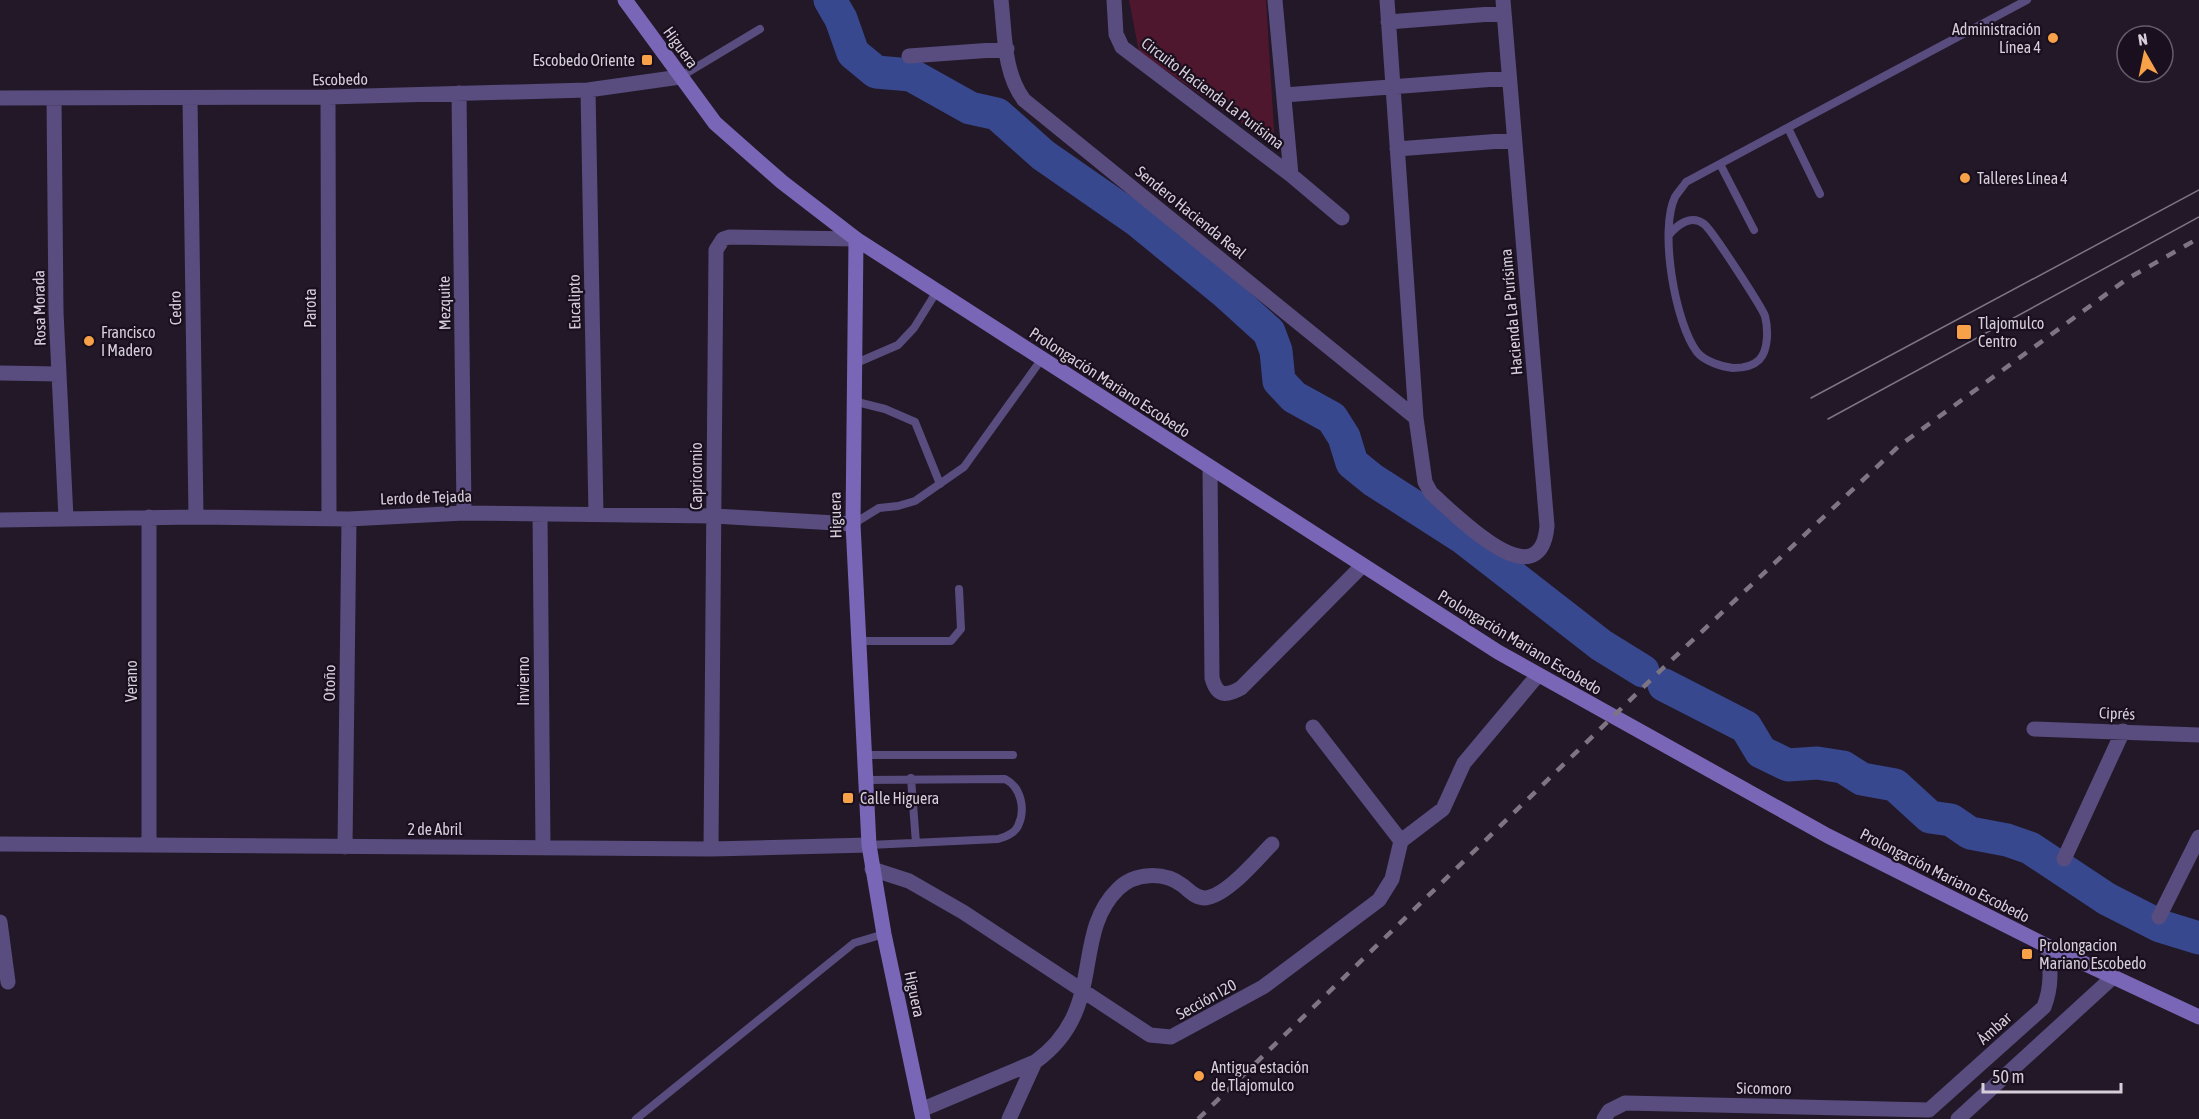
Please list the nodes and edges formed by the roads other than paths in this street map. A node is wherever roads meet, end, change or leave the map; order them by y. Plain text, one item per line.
1 (625, 0) edge
2 (1001, 0) edge
3 (1114, 0) edge
4 (1275, 0) edge
5 (1386, 0) edge
6 (2027, 0) edge
7 (1504, 7) edge
8 (1388, 22) junction
9 (760, 29) dead end
10 (1006, 50) junction
11 (909, 56) dead end
12 (680, 77) junction
13 (1509, 78) junction
14 (1392, 85) junction
15 (588, 90) junction
16 (459, 93) junction
17 (1284, 95) junction
18 (328, 97) junction
19 (0, 98) edge
20 (54, 98) junction
21 (190, 99) junction
22 (1788, 128) junction
23 (1514, 140) junction
24 (1397, 149) junction
25 (1720, 164) junction
26 (1291, 175) junction
27 (1820, 194) dead end
28 (1342, 218) dead end
29 (1754, 230) dead end
30 (1669, 235) junction
31 (856, 239) junction
32 (937, 291) junction
33 (1041, 360) junction
34 (852, 364) junction
35 (0, 373) edge
36 (59, 374) junction
37 (852, 401) junction
38 (1416, 418) junction
39 (1209, 468) junction
40 (940, 484) junction
41 (464, 513) junction
42 (540, 514) junction
43 (596, 514) junction
44 (714, 516) junction
45 (149, 517) junction
46 (196, 517) junction
47 (66, 518) junction
48 (329, 519) junction
49 (349, 519) junction
50 (0, 520) edge
51 (853, 524) junction
52 (1362, 566) junction
53 (959, 589) dead end
54 (859, 641) junction
55 (1538, 675) junction
56 (1313, 727) dead end
57 (2034, 729) dead end
58 (2123, 731) junction
59 (2199, 735) edge
60 (864, 755) junction
61 (1014, 755) dead end
62 (911, 778) junction
63 (865, 780) junction
64 (2199, 837) edge
65 (1401, 841) junction
66 (916, 843) junction
67 (0, 844) edge
68 (1272, 844) dead end
69 (149, 845) junction
70 (869, 845) junction
71 (345, 847) junction
72 (543, 848) junction
73 (711, 849) junction
74 (2064, 859) dead end
75 (872, 869) junction
76 (2159, 916) dead end
77 (0, 922) edge
78 (884, 934) junction
79 (2047, 946) junction
80 (2112, 978) junction
81 (8, 982) dead end
82 (1084, 991) junction
83 (2199, 1017) edge
84 (1035, 1062) junction
85 (922, 1114) edge
86 (1931, 1115) edge
87 (636, 1119) edge
88 (1009, 1119) edge
89 (1604, 1119) edge
90 (1958, 1119) edge

1 - 12 street, Higuera
2 - 10 street, Sendero Hacienda Real
3 - 26 street, Circuito Hacienda La Purísima
4 - 17 street, Circuito Hacienda La Purísima
5 - 8 street
6 - 22 lane
7 - 8 street
7 - 13 street, Hacienda La Purísima
8 - 14 street
9 - 12 lane
10 - 11 street
10 - 38 street, Sendero Hacienda Real
12 - 15 street, Escobedo
12 - 31 street, Higuera
13 - 14 street
13 - 23 street, Hacienda La Purísima
14 - 17 street
14 - 24 street
15 - 16 street, Escobedo
15 - 43 street, Eucalipto
16 - 18 street, Escobedo
16 - 41 street, Mezquite
17 - 26 street, Circuito Hacienda La Purísima
18 - 21 street, Escobedo
18 - 48 street, Parota
19 - 20 street, Escobedo
20 - 21 street, Escobedo
20 - 36 street, Rosa Morada
21 - 46 street, Cedro
22 - 25 lane
22 - 27 lane
23 - 24 street
23 - 38 street, Hacienda La Purísima
24 - 38 street
25 - 29 lane
25 - 30 lane
26 - 28 street, Circuito Hacienda La Purísima
30 - 30 lane
31 - 32 street, Prolongación Mariano Escobedo
31 - 34 street, Higuera
31 - 44 street, Capricornio
32 - 33 street, Prolongación Mariano Escobedo
32 - 34 lane
33 - 39 street, Prolongación Mariano Escobedo
33 - 40 lane
34 - 37 street, Higuera
35 - 36 street
36 - 47 street, Rosa Morada
37 - 40 lane
37 - 51 street, Higuera
39 - 52 street, Prolongación Mariano Escobedo
39 - 52 street
40 - 51 lane
41 - 42 street, Lerdo de Tejada
41 - 49 street, Lerdo de Tejada
42 - 43 street, Lerdo de Tejada
42 - 72 street, Invierno
43 - 44 street, Lerdo de Tejada
44 - 51 street, Lerdo de Tejada
44 - 73 street, Capricornio
45 - 46 street, Lerdo de Tejada
45 - 47 street, Lerdo de Tejada
45 - 69 street, Verano
46 - 48 street, Lerdo de Tejada
47 - 50 street, Lerdo de Tejada
48 - 49 street, Lerdo de Tejada
49 - 71 street, Otoño
51 - 54 street, Higuera
52 - 55 street, Prolongación Mariano Escobedo
53 - 54 lane
54 - 60 street, Higuera
55 - 65 street
55 - 79 street, Prolongación Mariano Escobedo
56 - 65 street
57 - 58 street, Ciprés
58 - 59 street, Ciprés
58 - 74 street
60 - 61 lane
60 - 63 street, Higuera
62 - 63 lane
62 - 66 lane
62 - 66 lane
63 - 70 street, Higuera
64 - 76 street
65 - 82 street, Sección I20
66 - 70 lane
67 - 69 street, 2 de Abril
68 - 82 street
69 - 71 street, 2 de Abril
70 - 73 street, 2 de Abril
70 - 75 street, Higuera
71 - 72 street, 2 de Abril
72 - 73 street, 2 de Abril
75 - 78 street, Higuera
75 - 82 street, Sección I20
77 - 81 street
78 - 85 street, Higuera
78 - 87 lane
79 - 80 street, Prolongación Mariano Escobedo
79 - 86 street, Ámbar
80 - 83 street, Prolongación Mariano Escobedo
80 - 90 street
82 - 84 street
84 - 85 street
84 - 88 street
86 - 89 street, Sicomoro

